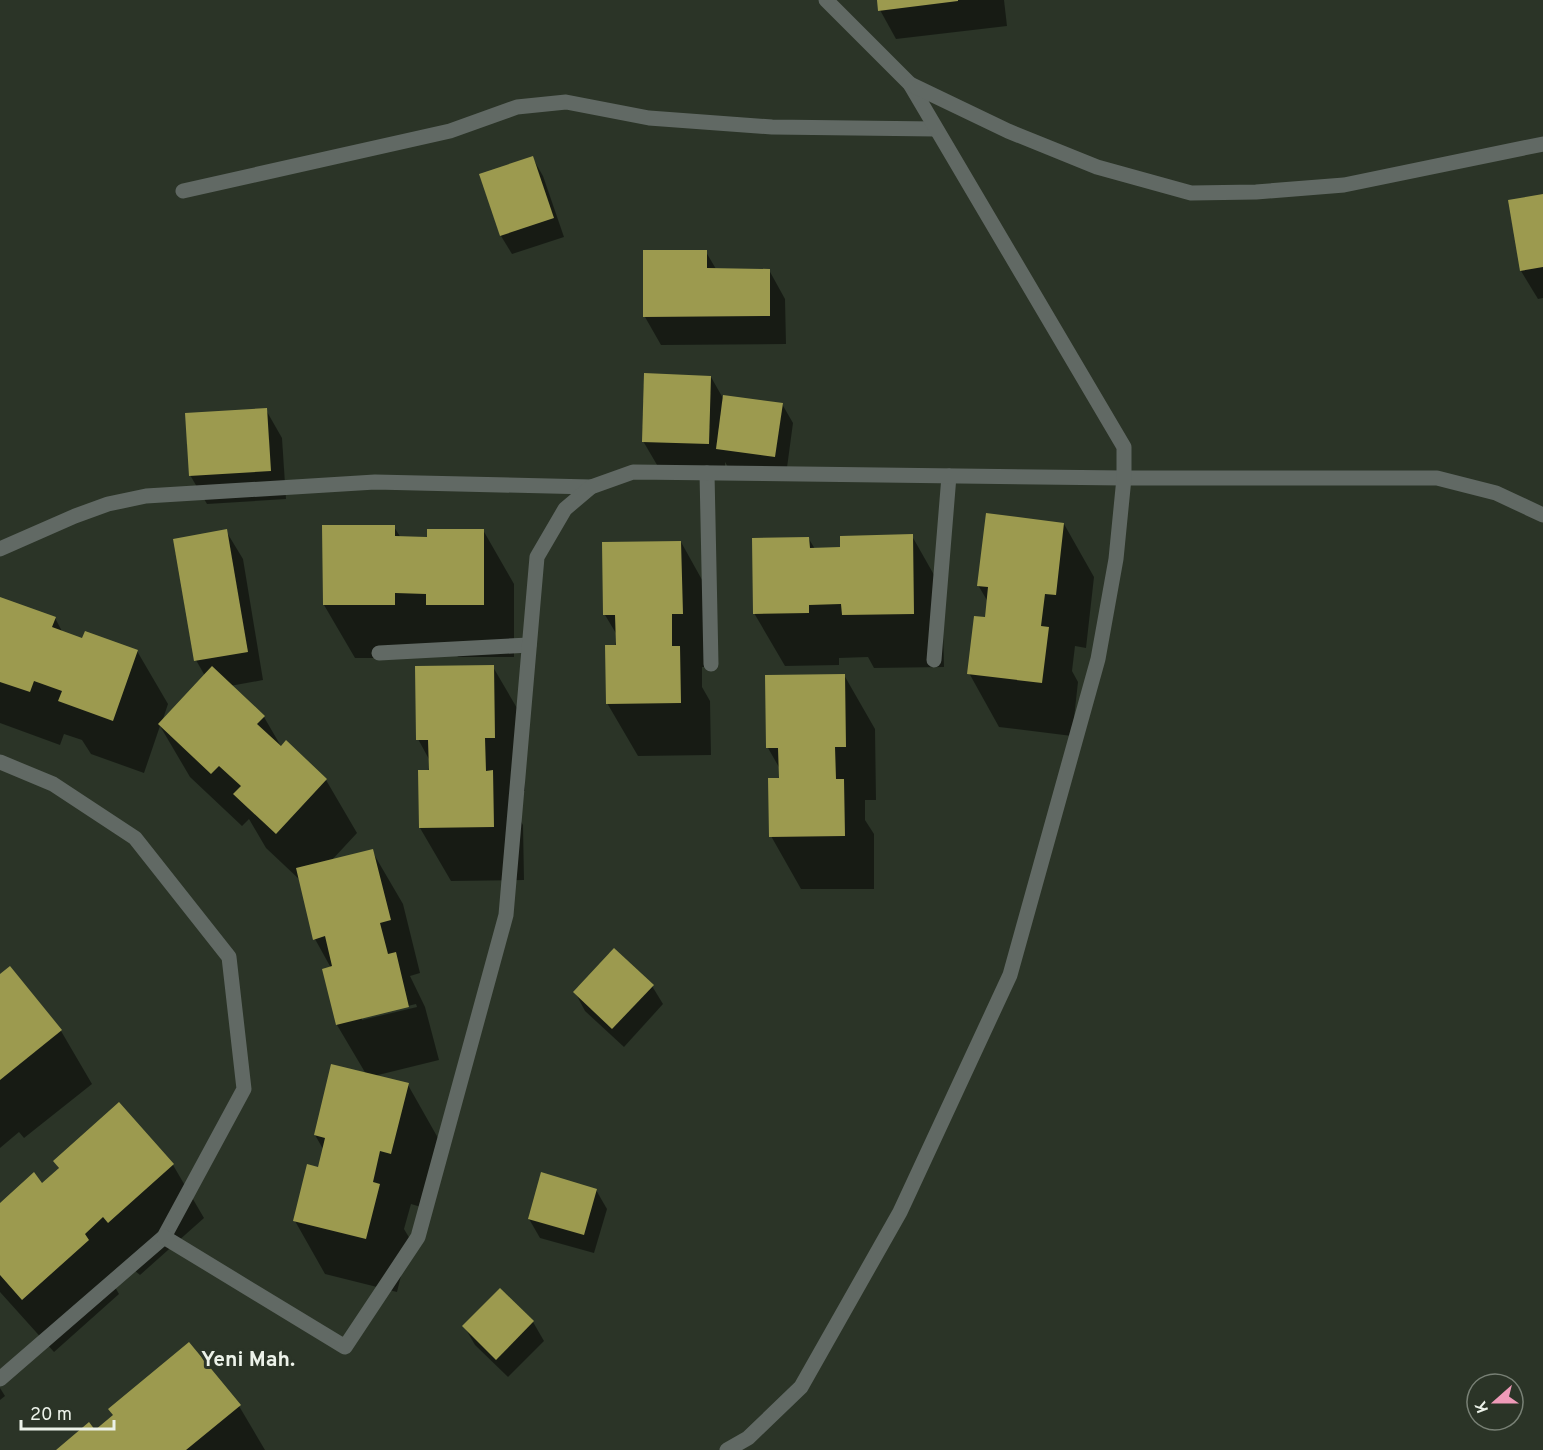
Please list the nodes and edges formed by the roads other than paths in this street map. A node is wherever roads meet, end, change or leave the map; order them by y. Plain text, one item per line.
1 (826, 0) edge
2 (910, 84) junction
3 (936, 129) junction
4 (1543, 144) edge
5 (183, 191) dead end
6 (707, 473) junction
7 (949, 476) junction
8 (1124, 478) junction
9 (591, 487) junction
10 (1543, 515) edge
11 (0, 549) edge
12 (529, 645) junction
13 (379, 653) dead end
14 (934, 660) dead end
15 (711, 664) dead end
16 (0, 762) edge
17 (164, 1237) junction
18 (0, 1379) edge
19 (727, 1450) edge

1 - 2 street
2 - 3 street
2 - 4 street
3 - 5 street
3 - 8 street
6 - 7 street
6 - 9 street
6 - 15 street
7 - 8 street
7 - 14 street
8 - 10 street
8 - 19 street
9 - 11 street
9 - 12 street
12 - 13 street
12 - 17 street
16 - 17 street
17 - 18 street

